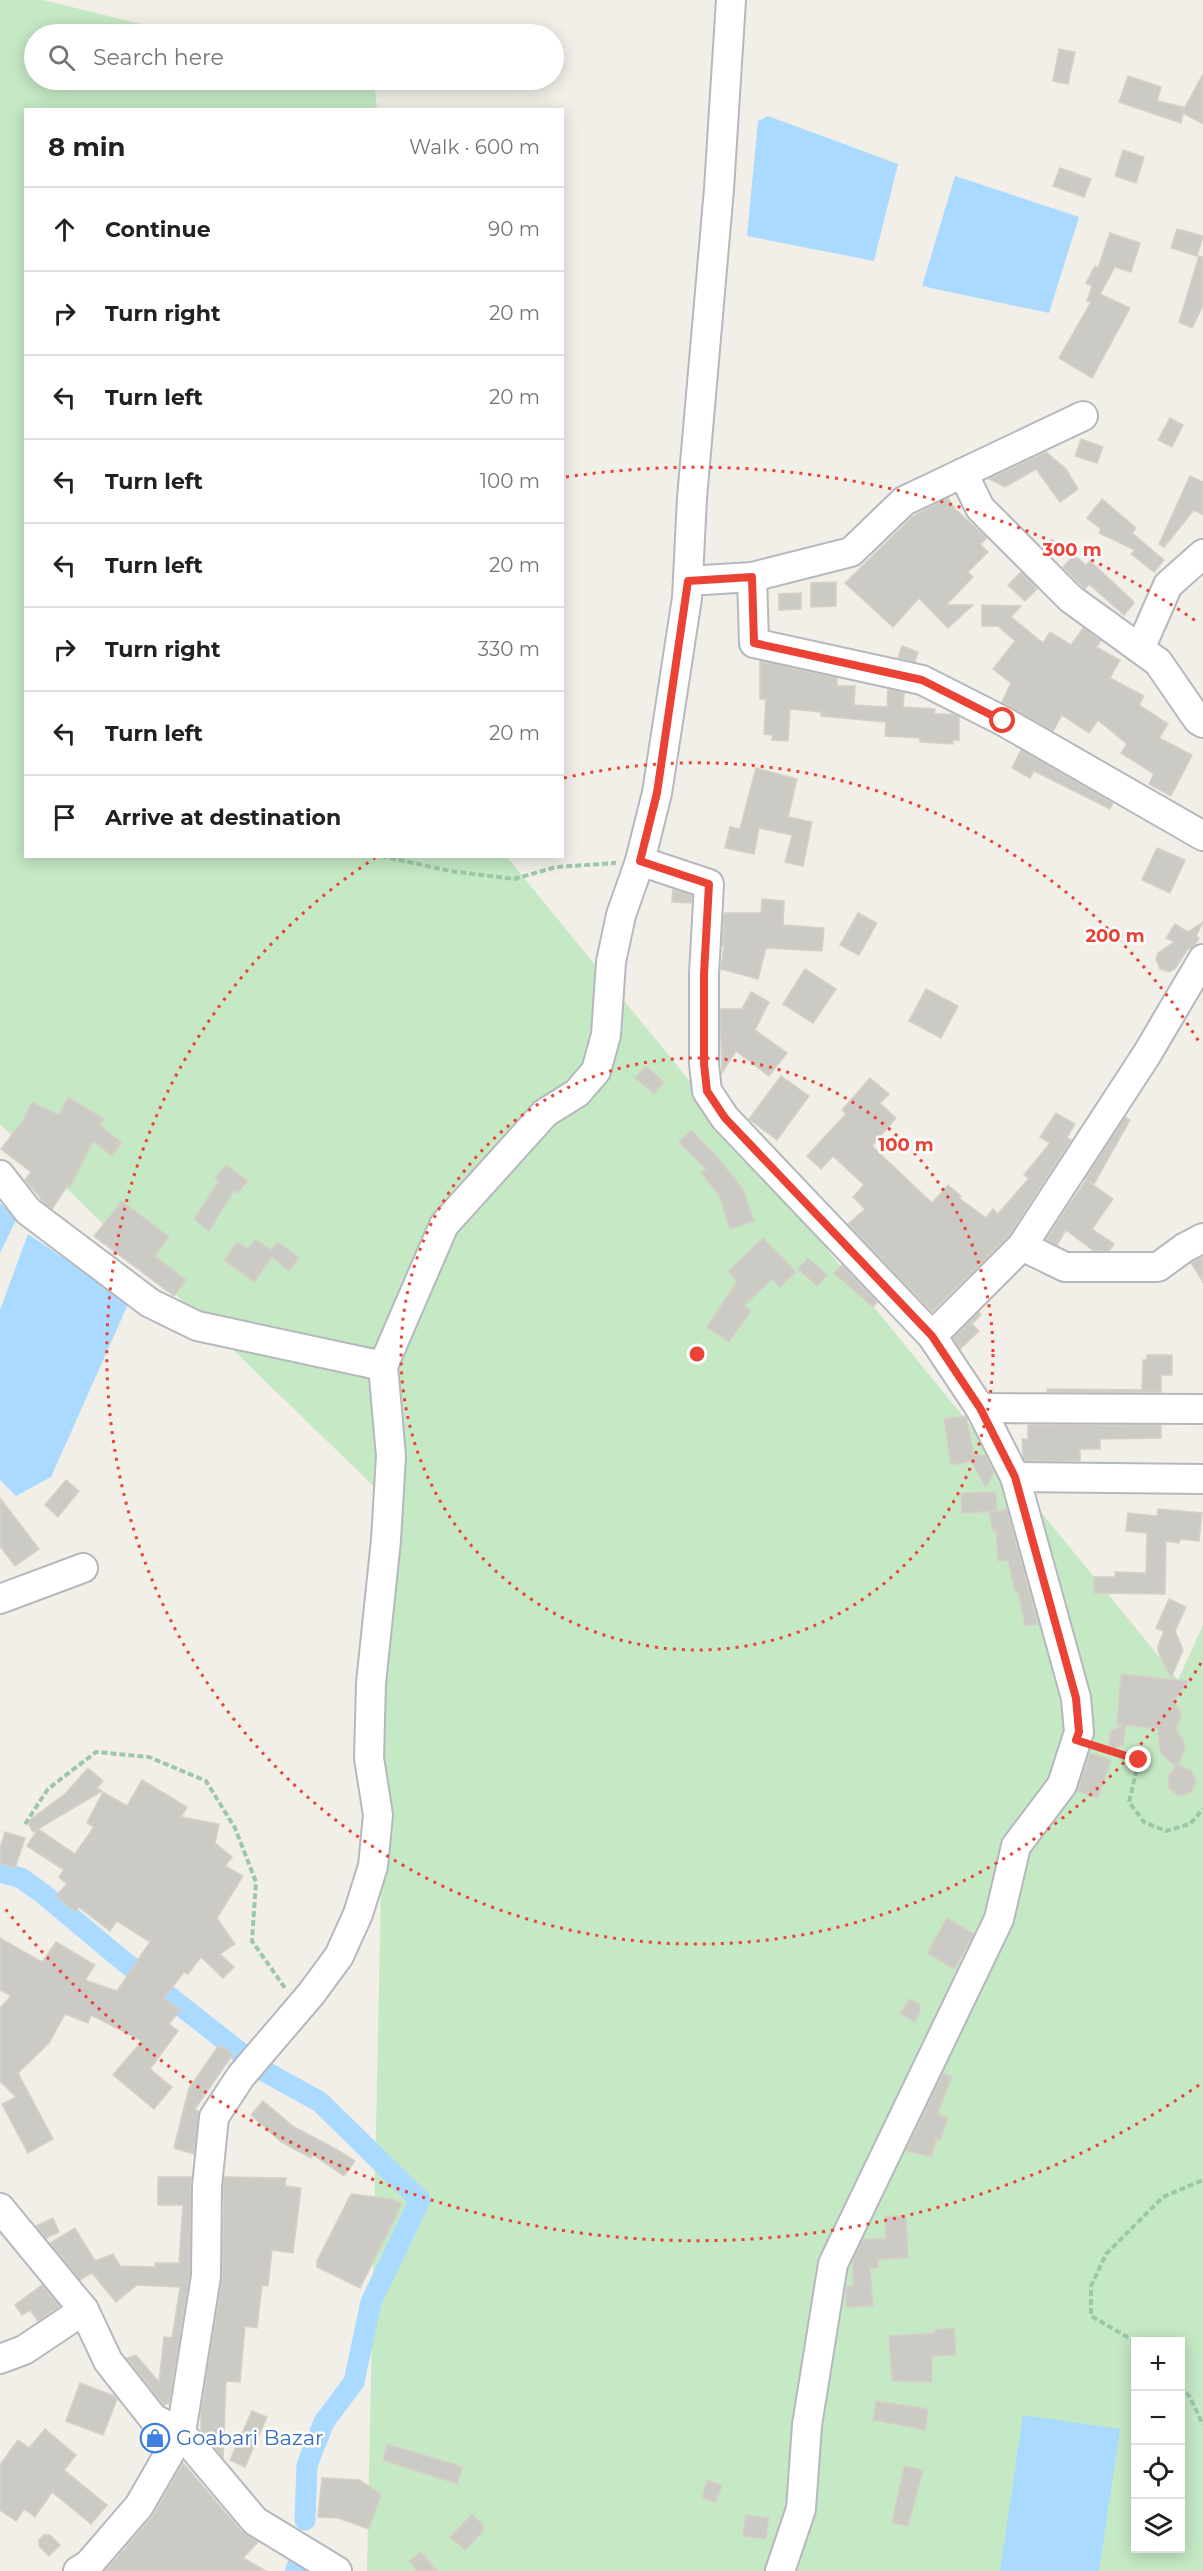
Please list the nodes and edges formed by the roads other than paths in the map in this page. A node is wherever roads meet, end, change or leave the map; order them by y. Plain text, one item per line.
1 (731, 0) edge
2 (1083, 416) dead end
3 (963, 472) junction
4 (1203, 554) edge
5 (752, 577) junction
6 (688, 581) junction
7 (1140, 649) junction
8 (1203, 723) edge
9 (1203, 836) edge
10 (640, 861) junction
11 (1203, 959) edge
12 (0, 1175) edge
13 (1203, 1238) edge
14 (1022, 1246) junction
15 (932, 1336) junction
16 (383, 1366) junction
17 (980, 1408) junction
18 (1203, 1409) edge
19 (1015, 1477) junction
20 (1203, 1479) edge
21 (83, 1568) dead end
22 (0, 1599) edge
23 (0, 2208) edge
24 (84, 2310) junction
25 (0, 2359) edge
26 (181, 2433) junction
27 (78, 2571) edge
28 (337, 2571) edge
29 (780, 2571) edge

1 - 6 street
2 - 3 street
3 - 5 street
3 - 7 street
4 - 7 street
5 - 6 street
5 - 9 street
6 - 10 street
7 - 8 street
10 - 15 street
10 - 16 street
11 - 14 street
12 - 16 street
13 - 14 street
14 - 15 street
15 - 17 street
16 - 26 street
17 - 18 street
17 - 19 street
19 - 20 street
19 - 29 street
21 - 22 street
23 - 24 street
24 - 25 street
24 - 26 street
26 - 27 street
26 - 28 street

